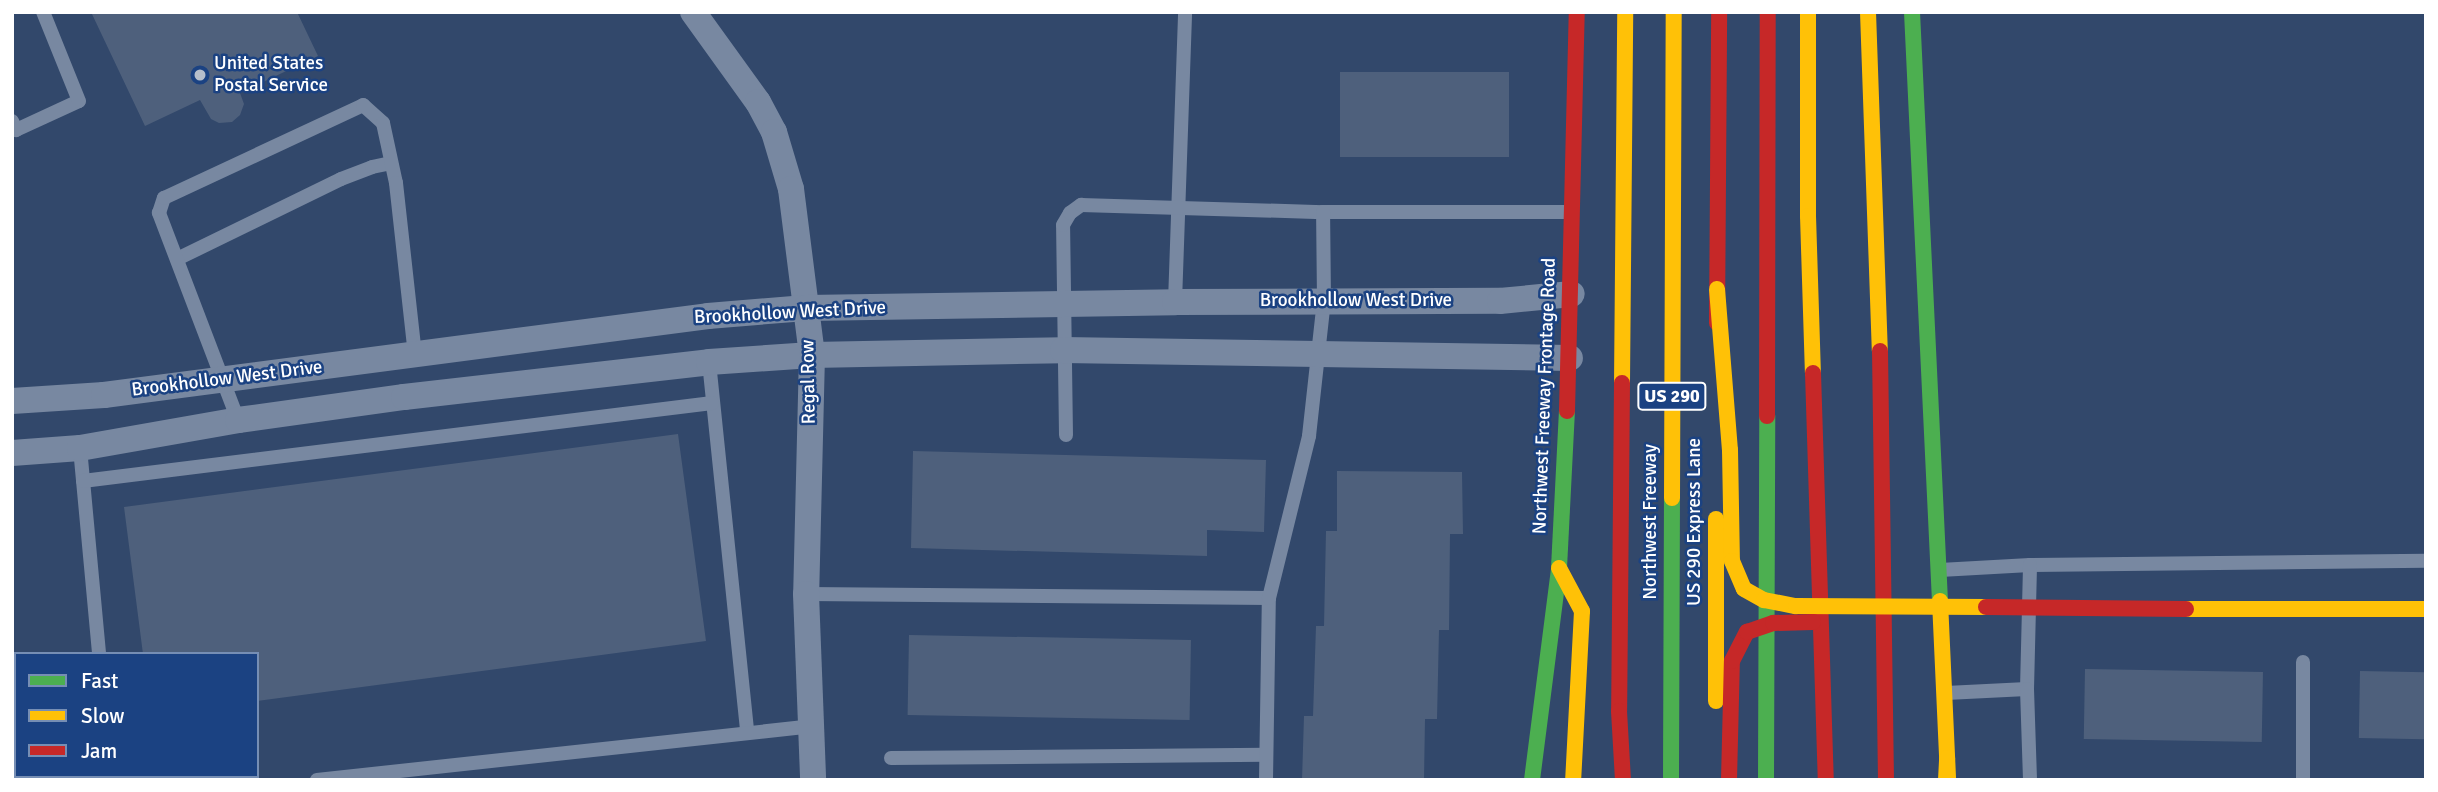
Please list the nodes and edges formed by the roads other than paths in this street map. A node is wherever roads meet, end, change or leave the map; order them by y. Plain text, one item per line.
1 (43, 12) edge
2 (693, 12) edge
3 (1185, 12) edge
4 (1577, 12) edge
5 (1625, 12) edge
6 (1674, 12) edge
7 (1719, 12) edge
8 (1768, 12) edge
9 (1808, 12) edge
10 (1868, 12) edge
11 (1912, 12) edge
12 (1931, 12) edge
13 (1914, 43) junction
14 (12, 121) edge
15 (391, 163) junction
16 (1178, 209) junction
17 (1323, 212) junction
18 (1572, 212) junction
19 (177, 259) junction
20 (1717, 289) junction
21 (1572, 294) junction
22 (1324, 301) junction
23 (1175, 302) junction
24 (1063, 303) junction
25 (806, 309) junction
26 (549, 337) junction
27 (1063, 350) junction
28 (1317, 352) junction
29 (415, 355) junction
30 (812, 355) junction
31 (1570, 358) junction
32 (709, 362) junction
33 (223, 379) junction
34 (554, 380) junction
35 (12, 401) edge
36 (712, 402) junction
37 (239, 420) junction
38 (1066, 435) dead end
39 (80, 448) junction
40 (12, 453) edge
41 (83, 481) junction
42 (2426, 561) edge
43 (2030, 565) junction
44 (1559, 568) junction
45 (1938, 570) junction
46 (806, 594) junction
47 (1269, 598) junction
48 (2426, 609) edge
49 (2186, 617) junction
50 (2426, 625) edge
51 (99, 652) edge
52 (2303, 662) dead end
53 (2027, 690) junction
54 (1944, 693) junction
55 (1619, 711) junction
56 (811, 726) junction
57 (747, 732) junction
58 (1266, 755) junction
59 (891, 758) dead end
60 (317, 780) edge
61 (813, 780) edge
62 (1266, 780) edge
63 (1532, 780) edge
64 (1573, 780) edge
65 (1614, 780) edge
66 (1623, 780) edge
67 (1671, 780) edge
68 (1716, 780) edge
69 (1729, 780) edge
70 (1766, 780) edge
71 (1826, 780) edge
72 (1886, 780) edge
73 (1947, 780) edge
74 (2030, 780) edge
75 (2303, 780) edge

1 - 14 lane
2 - 25 street, Regal Row
3 - 16 lane
4 - 18 main road, Northwest Freeway Frontage Road
5 - 55 main road
6 - 67 main road, Northwest Freeway / US 290
7 - 20 main road, US 290 Express Lane
8 - 70 main road
9 - 71 main road
10 - 72 main road
11 - 13 main road
12 - 13 main road
13 - 45 main road
15 - 19 lane
15 - 19 lane
15 - 29 lane
16 - 17 lane
16 - 23 lane
16 - 24 lane
17 - 18 lane
17 - 22 lane
18 - 21 main road, Northwest Freeway Frontage Road
19 - 33 lane
20 - 49 main road, bridge
20 - 68 main road, US 290 Express Lane, bridge
21 - 22 street, Brookhollow West Drive
21 - 31 main road, Northwest Freeway Frontage Road
22 - 23 street, Brookhollow West Drive
22 - 28 lane
23 - 24 street, Brookhollow West Drive
24 - 25 street, Brookhollow West Drive
24 - 27 lane
25 - 26 street, Brookhollow West Drive
25 - 30 street, Regal Row
26 - 29 street, Brookhollow West Drive
26 - 34 street
27 - 28 street
27 - 30 street
27 - 38 lane
28 - 31 street
28 - 47 lane
29 - 33 street, Brookhollow West Drive
30 - 32 street
30 - 46 street, Regal Row
31 - 44 main road, Northwest Freeway Frontage Road
32 - 34 street
32 - 36 lane
33 - 35 street, Brookhollow West Drive
33 - 37 lane
34 - 37 street
36 - 41 lane
36 - 57 lane
37 - 39 street
39 - 40 street
39 - 41 lane
41 - 51 lane
42 - 43 lane
43 - 45 lane
43 - 53 lane
44 - 63 main road, Northwest Freeway Frontage Road
44 - 64 main road
45 - 54 main road
46 - 47 lane
46 - 56 street, Regal Row
47 - 58 lane
48 - 49 main road
49 - 50 main road
49 - 69 main road, bridge
52 - 75 lane
53 - 54 lane
53 - 74 lane
54 - 73 main road
55 - 65 main road
55 - 66 main road
56 - 57 lane
56 - 61 street, Regal Row
57 - 60 lane
58 - 59 lane
58 - 62 lane

